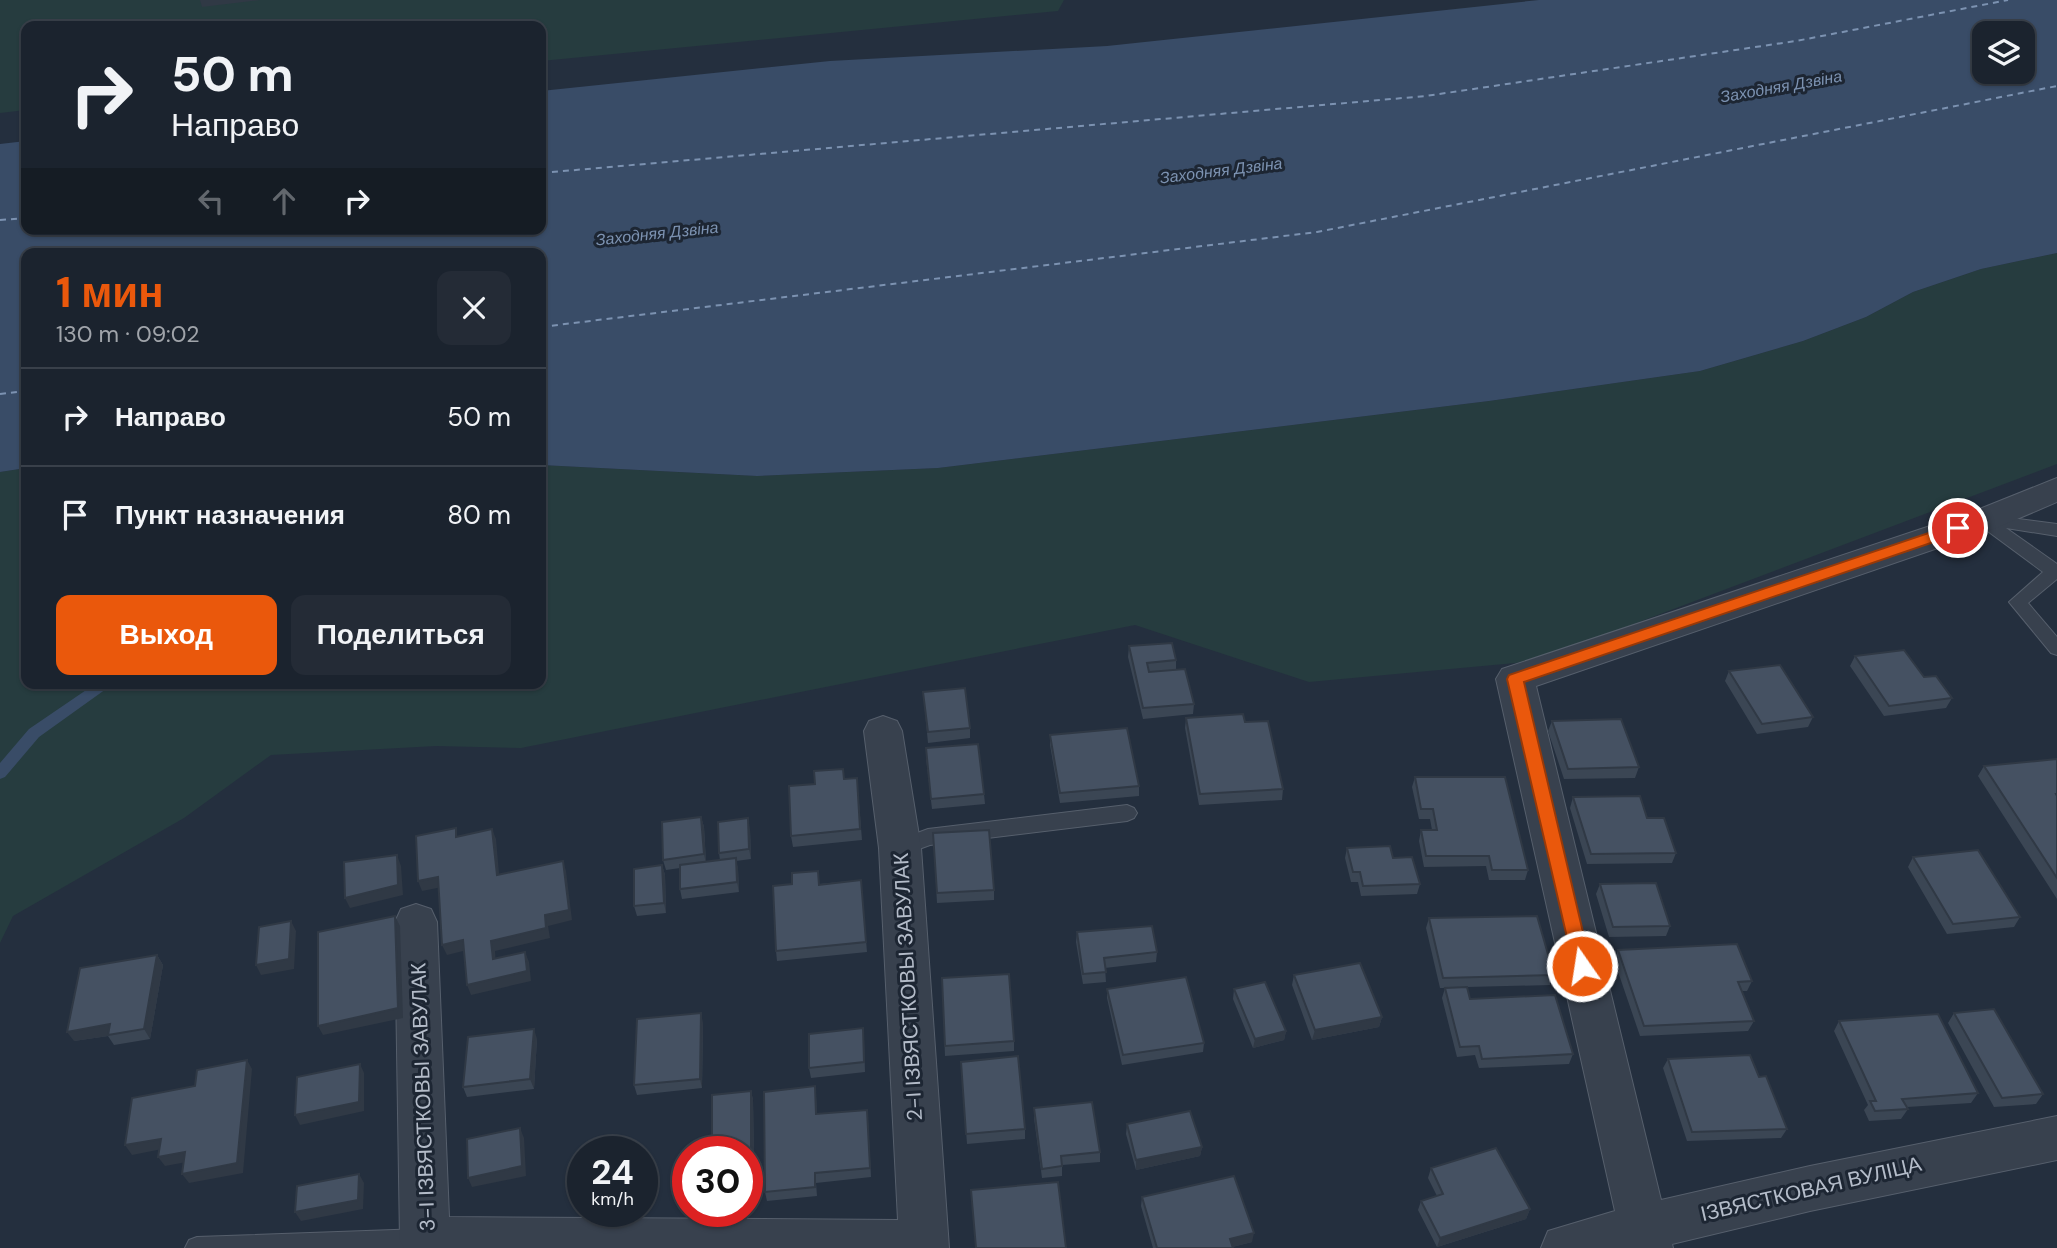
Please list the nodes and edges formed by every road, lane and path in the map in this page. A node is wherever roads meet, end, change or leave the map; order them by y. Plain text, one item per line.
1 (2057, 489) edge
2 (1984, 520) junction
3 (2057, 530) edge
4 (2055, 571) edge
5 (2057, 649) edge
6 (883, 731) dead end
7 (1127, 813) dead end
8 (900, 848) junction
9 (416, 922) dead end
10 (2057, 1138) edge
11 (1645, 1237) edge
12 (423, 1244) edge
13 (924, 1246) edge
14 (197, 1248) edge
15 (1566, 1248) edge

1 - 2 street
2 - 3 lane
2 - 4 lane
2 - 11 street
4 - 5 lane
6 - 8 street, 2-І ІЗВЯСТКОВЫ ЗАВУЛАК
7 - 8 lane
8 - 13 street, 2-І ІЗВЯСТКОВЫ ЗАВУЛАК
9 - 12 street, 3-І ІЗВЯСТКОВЫ ЗАВУЛАК
10 - 11 street, ІЗВЯСТКОВАЯ ВУЛІЦА
11 - 15 street, ІЗВЯСТКОВАЯ ВУЛІЦА
12 - 13 street, 3-І ІЗВЯСТКОВЫ ЗАВУЛАК
12 - 14 lane

